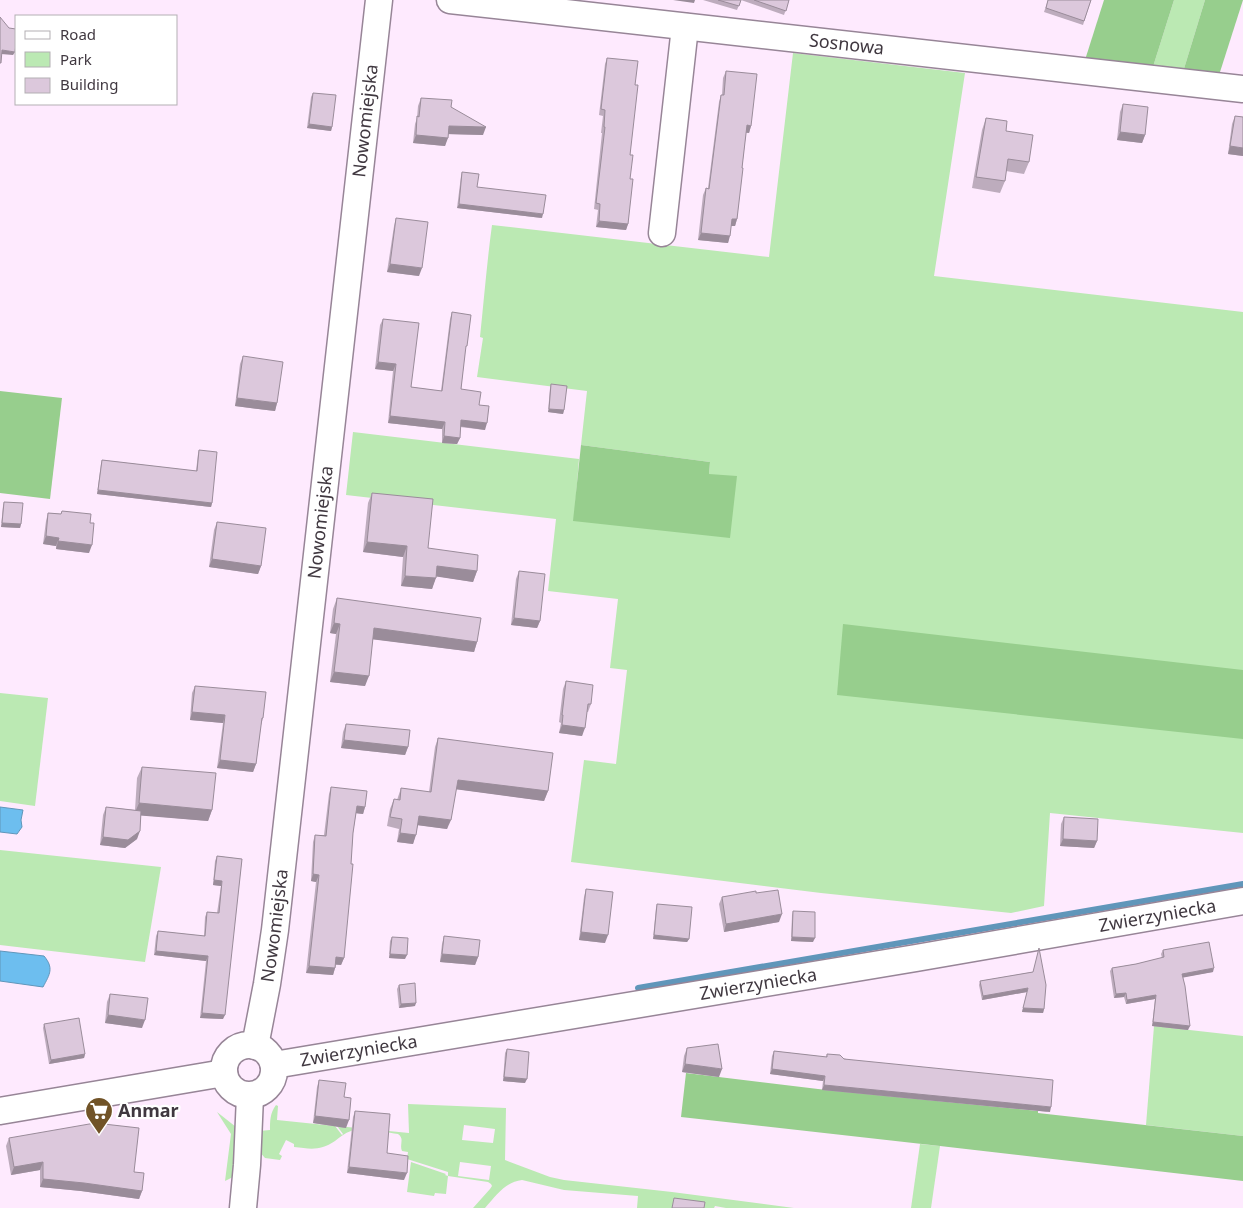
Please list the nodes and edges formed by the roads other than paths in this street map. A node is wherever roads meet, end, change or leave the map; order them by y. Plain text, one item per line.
1 (379, 0) edge
2 (464, 1) edge
3 (685, 27) junction
4 (1243, 89) edge
5 (662, 233) dead end
6 (1243, 902) edge
7 (255, 1046) junction
8 (274, 1065) junction
9 (224, 1073) junction
10 (250, 1096) junction
11 (0, 1112) edge
12 (243, 1208) edge

1 - 7 street, Nowomiejska
2 - 3 street, Sosnowa
3 - 4 street, Sosnowa
3 - 5 street
6 - 8 street, Zwierzyniecka
7 - 8 street
7 - 9 street
8 - 10 street
9 - 10 street
9 - 11 street
10 - 12 street

